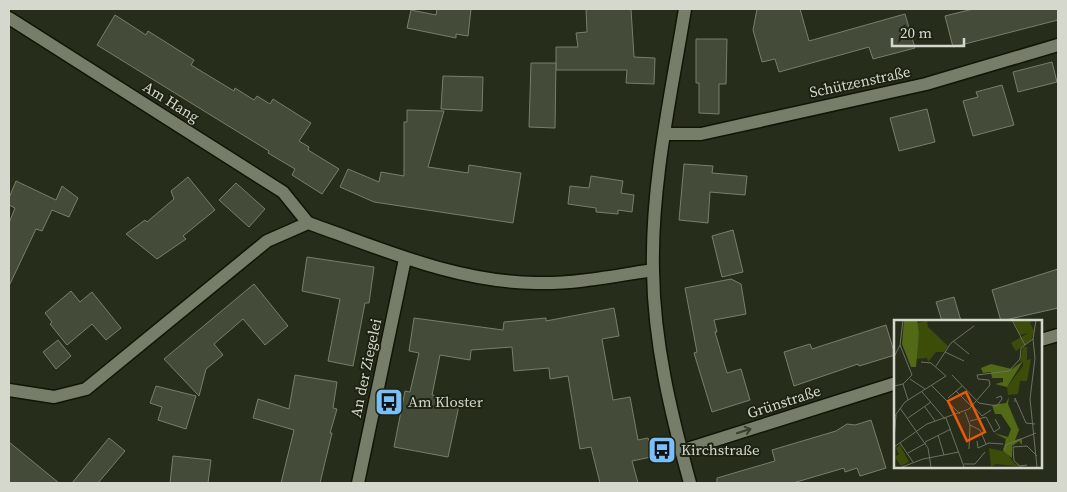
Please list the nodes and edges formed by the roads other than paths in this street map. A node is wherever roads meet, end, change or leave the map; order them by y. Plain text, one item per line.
1 (684, 9) edge
2 (9, 18) edge
3 (1058, 45) edge
4 (665, 134) junction
5 (308, 223) junction
6 (405, 259) junction
7 (653, 270) junction
8 (1058, 335) edge
9 (1042, 340) edge
10 (894, 384) edge
11 (9, 390) edge
12 (681, 451) junction
13 (358, 483) edge
14 (690, 483) edge

1 - 4 street
2 - 5 street, Am Hang
3 - 4 street, Schützenstraße
4 - 7 street
5 - 6 street
5 - 11 street
6 - 7 street
6 - 13 street, An der Ziegelei
7 - 12 street
8 - 9 street
12 -> 10 street, Grünstraße
12 - 14 street

